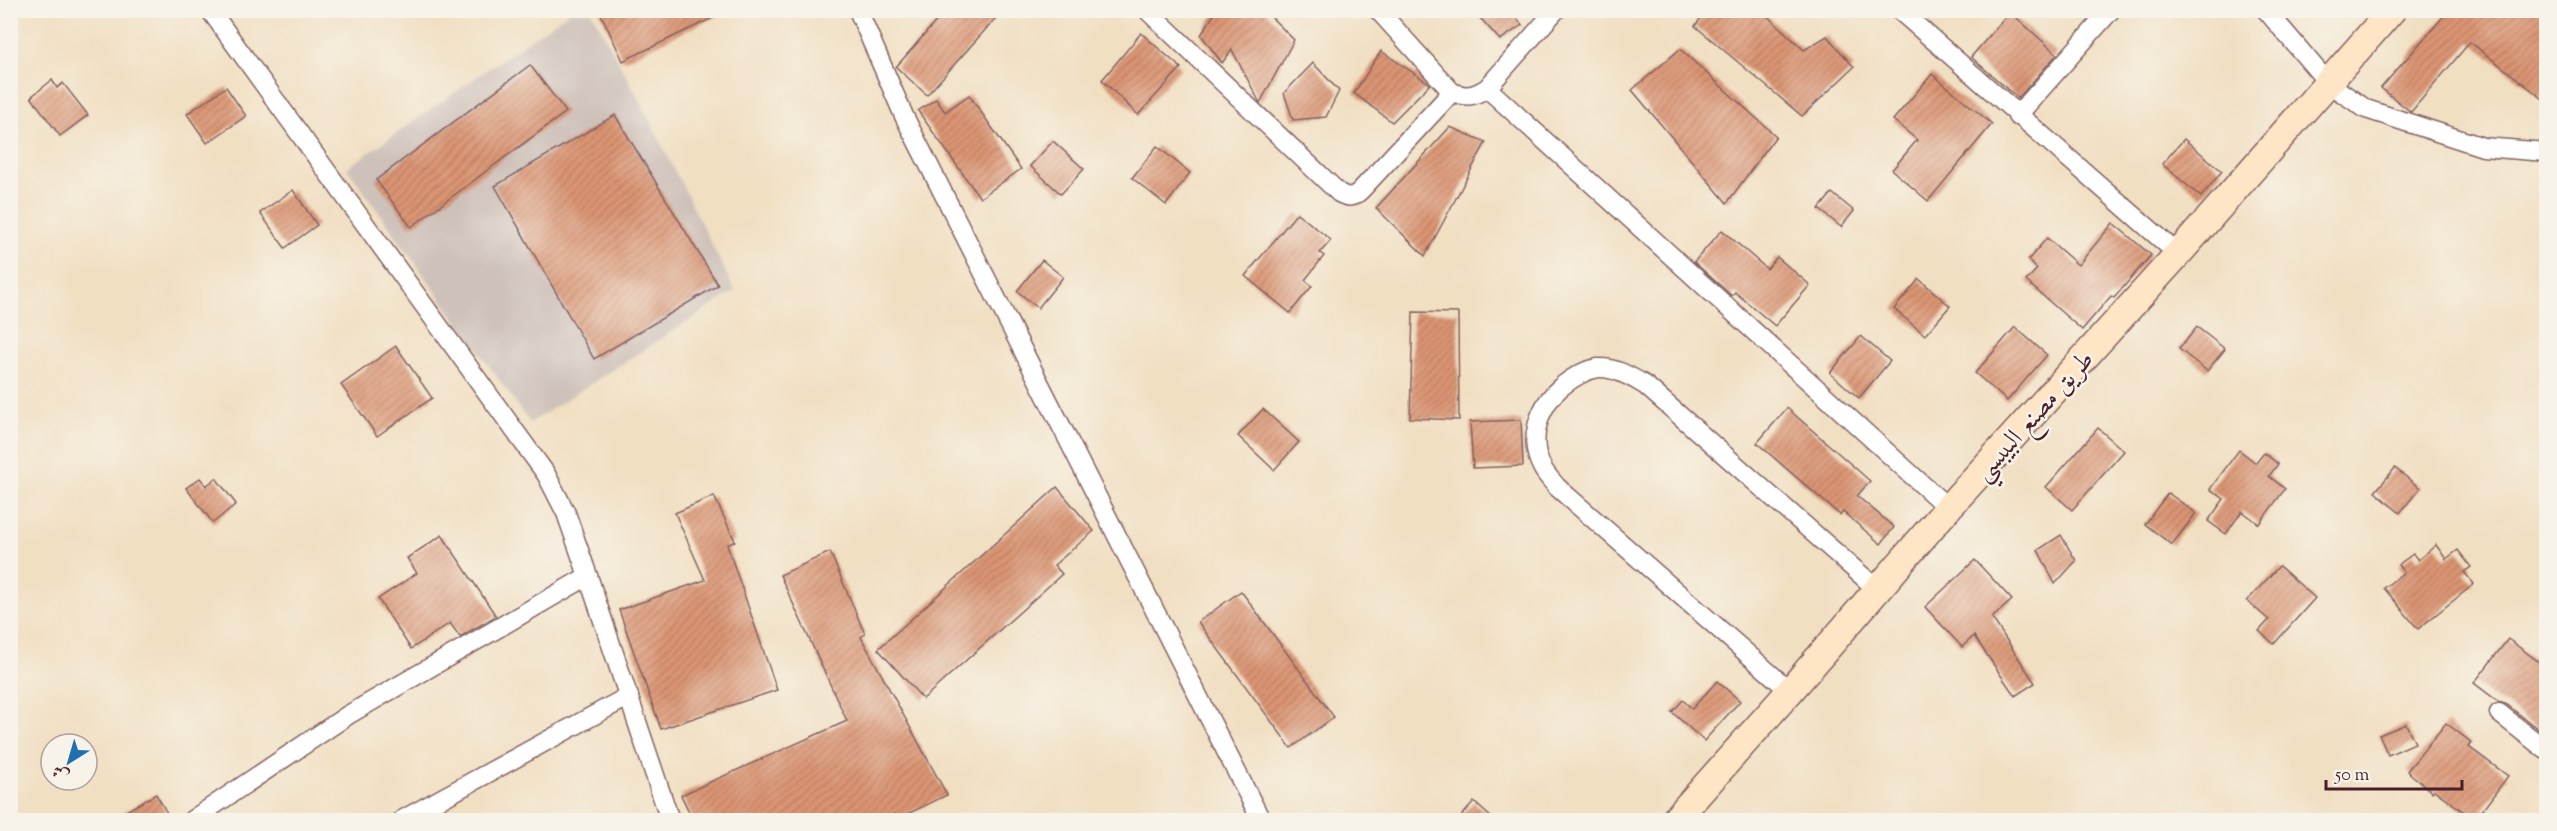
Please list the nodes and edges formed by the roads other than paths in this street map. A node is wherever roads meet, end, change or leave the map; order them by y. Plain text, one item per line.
1 (210, 10) edge
2 (858, 10) edge
3 (1147, 10) edge
4 (1378, 10) edge
5 (1556, 10) edge
6 (1899, 10) edge
7 (2111, 10) edge
8 (2266, 10) edge
9 (2392, 10) edge
10 (2329, 84) junction
11 (1488, 88) junction
12 (1452, 92) junction
13 (2018, 116) junction
14 (2547, 152) edge
15 (2178, 254) junction
16 (1948, 508) junction
17 (588, 576) junction
18 (1877, 589) junction
19 (1790, 691) junction
20 (629, 696) junction
21 (2499, 713) dead end
22 (2547, 750) edge
23 (666, 819) edge
24 (192, 820) edge
25 (402, 820) edge
26 (1261, 820) edge
27 (1675, 820) edge

1 - 17 street
2 - 26 street
3 - 12 street
4 - 12 street
5 - 11 street
6 - 13 street
7 - 13 street
8 - 10 street
9 - 10 main road, طريق مصنع البيبسي
10 - 14 street
10 - 15 main road, طريق مصنع البيبسي
11 - 12 street
11 - 16 street
13 - 15 street
15 - 16 main road, طريق مصنع البيبسي
16 - 18 main road, طريق مصنع البيبسي
17 - 20 street
17 - 24 street
18 - 19 main road, طريق مصنع البيبسي
18 - 19 street
19 - 27 main road, طريق مصنع البيبسي
20 - 23 street
20 - 25 street
21 - 22 street

